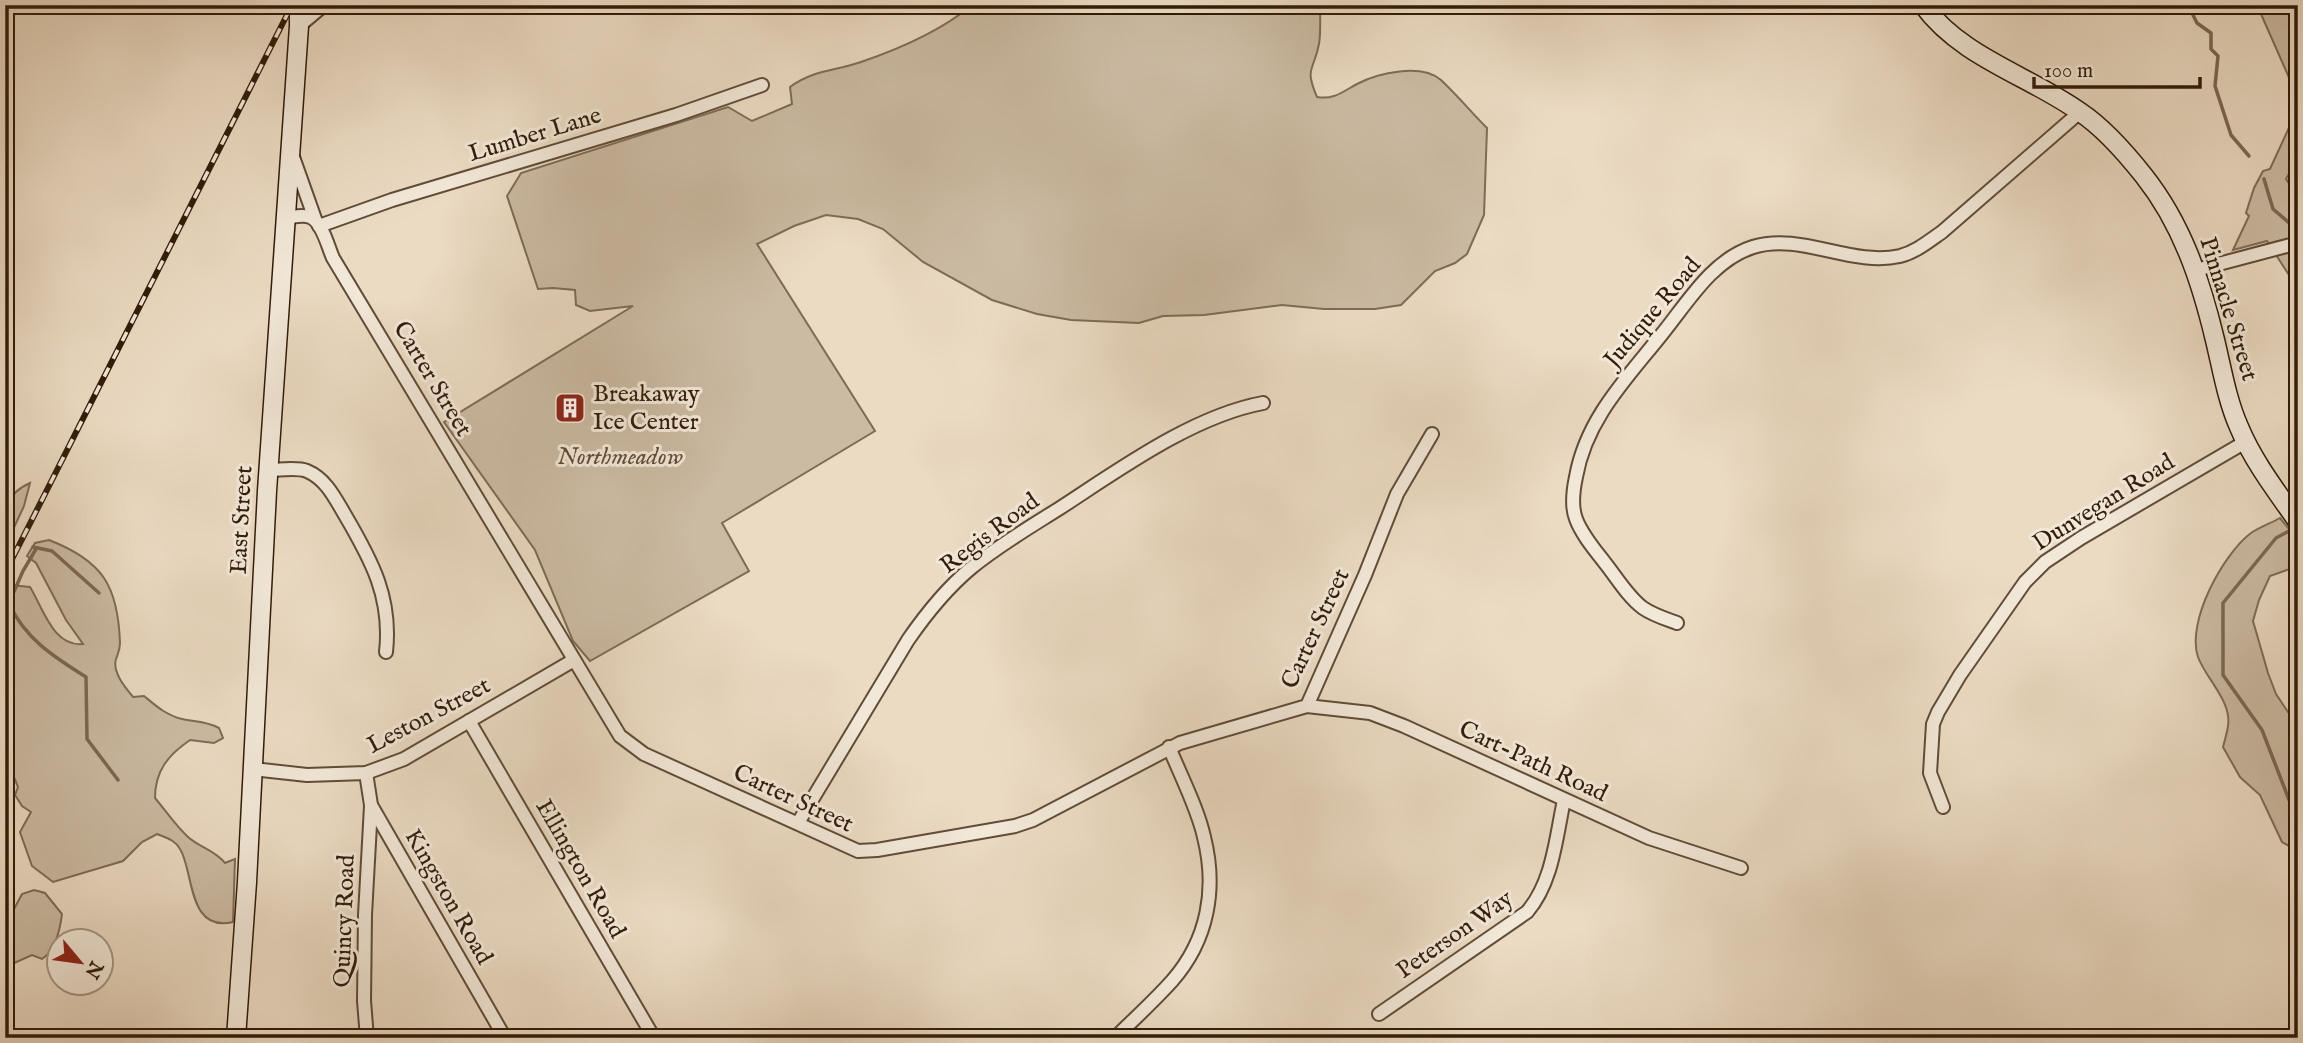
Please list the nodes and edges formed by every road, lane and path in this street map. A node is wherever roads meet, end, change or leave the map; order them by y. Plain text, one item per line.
1 (299, 5) edge
2 (324, 5) edge
3 (1923, 5) edge
4 (299, 26) junction
5 (762, 85) dead end
6 (2080, 112) junction
7 (291, 151) junction
8 (286, 218) junction
9 (317, 222) junction
10 (2298, 243) edge
11 (2196, 270) junction
12 (1264, 403) dead end
13 (1432, 434) dead end
14 (2247, 441) junction
15 (269, 470) junction
16 (2298, 522) edge
17 (1677, 623) dead end
18 (386, 652) dead end
19 (574, 660) junction
20 (1307, 706) junction
21 (468, 721) junction
22 (1169, 747) junction
23 (253, 769) junction
24 (366, 773) junction
25 (1564, 800) junction
26 (371, 805) junction
27 (1943, 807) dead end
28 (798, 823) junction
29 (1741, 868) dead end
30 (1379, 1014) dead end
31 (236, 1038) edge
32 (367, 1038) edge
33 (505, 1038) edge
34 (654, 1038) edge
35 (1115, 1038) edge

1 - 4 main road, East Street
2 - 4 street
3 - 6 main road, Pinnacle Street
4 - 7 main road, East Street
5 - 9 street, Lumber Lane
6 - 11 main road, Pinnacle Street
6 - 17 street, Judique Road
7 - 8 main road, East Street
7 - 9 street, Carter Street
8 - 9 street
8 - 15 main road, East Street
9 - 19 street, Carter Street
10 - 11 street
11 - 14 main road, Pinnacle Street
12 - 28 street, Regis Road
13 - 20 street, Carter Street
14 - 16 main road, Pinnacle Street
14 - 27 street, Dunvegan Road
15 - 18 street
15 - 23 main road, East Street
19 - 21 street, Leston Street
19 - 28 street, Carter Street
20 - 22 street, Carter Street
20 - 25 street, Cart-Path Road
21 - 24 street, Leston Street
21 - 34 street, Ellington Road
22 - 28 street, Carter Street
22 - 35 street
23 - 24 street, Leston Street
23 - 31 main road, East Street
24 - 26 street, Kingston Road
25 - 29 street, Cart-Path Road
25 - 30 street, Peterson Way
26 - 32 street, Quincy Road
26 - 33 street, Kingston Road

